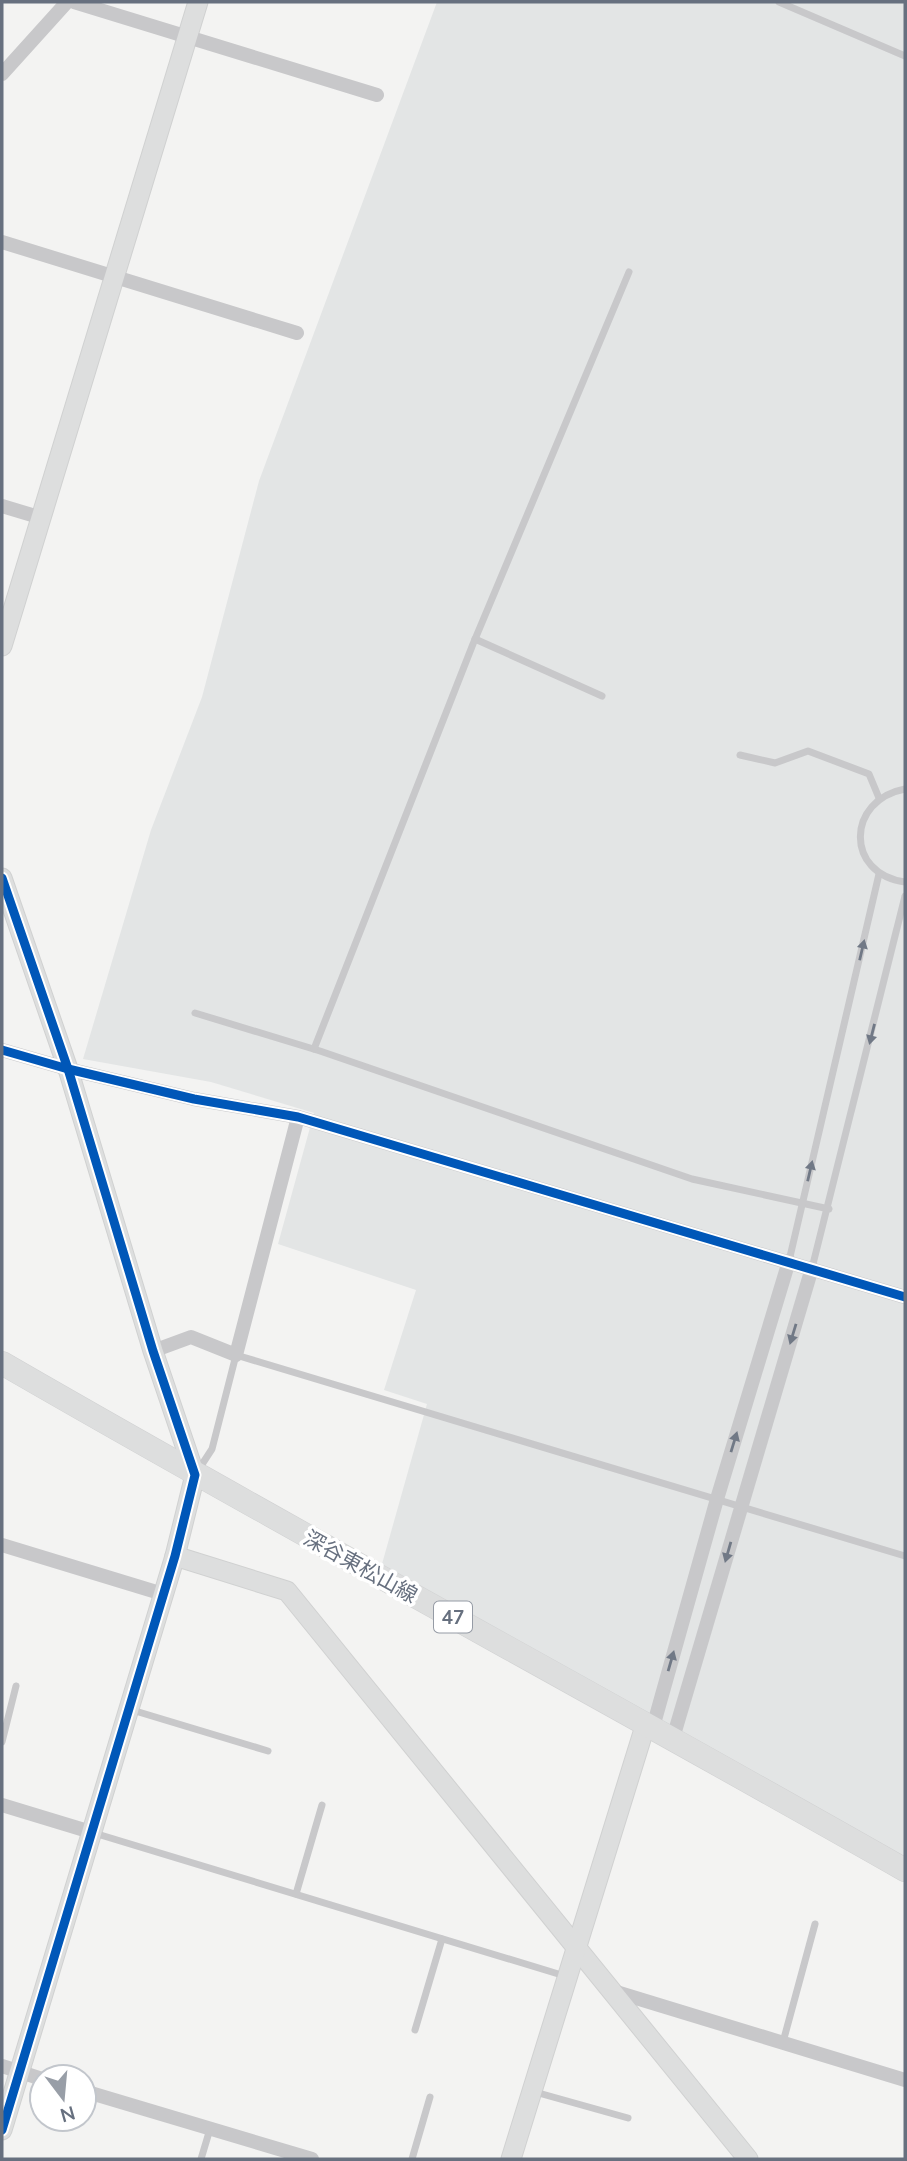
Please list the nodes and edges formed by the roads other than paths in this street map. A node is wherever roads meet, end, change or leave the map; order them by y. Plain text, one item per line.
1 (67, 2) edge
2 (74, 2) edge
3 (198, 2) edge
4 (779, 2) edge
5 (188, 37) junction
6 (905, 56) edge
7 (2, 74) edge
8 (377, 95) dead end
9 (2, 242) edge
10 (629, 272) dead end
11 (115, 278) junction
12 (297, 333) dead end
13 (2, 506) edge
14 (42, 518) junction
15 (475, 639) junction
16 (2, 646) edge
17 (601, 696) dead end
18 (740, 755) dead end
19 (905, 789) edge
20 (879, 798) junction
21 (880, 873) junction
22 (2, 878) edge
23 (905, 882) edge
24 (905, 896) edge
25 (195, 1013) dead end
26 (314, 1049) junction
27 (2, 1050) edge
28 (68, 1069) junction
29 (298, 1117) junction
30 (803, 1203) junction
31 (829, 1209) junction
32 (789, 1261) junction
33 (812, 1268) junction
34 (905, 1297) edge
35 (153, 1351) junction
36 (236, 1355) junction
37 (2, 1363) edge
38 (195, 1475) junction
39 (717, 1499) junction
40 (742, 1506) junction
41 (2, 1545) edge
42 (175, 1556) junction
43 (905, 1556) edge
44 (163, 1594) junction
45 (16, 1686) dead end
46 (128, 1709) junction
47 (650, 1725) junction
48 (673, 1738) junction
49 (2, 1742) edge
50 (268, 1751) dead end
51 (2, 1805) edge
52 (322, 1805) dead end
53 (91, 1832) junction
54 (905, 1870) edge
55 (296, 1895) junction
56 (815, 1924) dead end
57 (442, 1939) junction
58 (578, 1950) junction
59 (569, 1978) junction
60 (613, 1991) junction
61 (415, 2030) dead end
62 (783, 2043) junction
63 (11, 2069) edge
64 (28, 2074) edge
65 (905, 2080) edge
66 (533, 2091) junction
67 (98, 2095) edge
68 (430, 2097) dead end
69 (628, 2118) dead end
70 (210, 2129) junction
71 (2, 2130) edge
72 (201, 2159) edge
73 (312, 2159) edge
74 (412, 2159) edge
75 (512, 2159) edge
76 (748, 2159) edge

1 - 7 street
2 - 5 street
3 - 5 street
4 - 6 lane
5 - 8 street
5 - 11 street
9 - 11 street
10 - 15 lane
11 - 12 street
11 - 14 street
13 - 14 street
14 - 16 street
15 - 17 lane
15 - 26 lane
18 - 20 lane
19 - 20 lane
20 - 21 lane
21 - 23 lane
30 -> 21 lane
22 - 28 street
24 -> 31 lane
25 - 26 lane
26 - 30 lane
27 - 28 street
28 - 29 street
28 - 35 street
29 - 32 street
29 - 36 street
30 - 31 lane
30 - 32 lane
31 - 33 lane
32 - 33 street
39 -> 32 street
33 - 34 street
33 -> 40 street
35 - 36 street
35 - 38 street
36 - 38 lane
36 - 39 lane
37 - 38 main road, 深谷東松山線 / 47
38 - 42 street
38 - 47 main road, 深谷東松山線 / 47
39 - 40 lane
47 -> 39 street
40 - 43 lane
40 -> 48 street
41 - 44 street
42 - 44 street
42 - 58 street
44 - 46 street
45 - 49 lane
46 - 50 lane
46 - 53 street
47 - 48 main road, 深谷東松山線 / 47
47 - 58 street
48 - 54 main road, 深谷東松山線 / 47
51 - 53 street
52 - 55 lane
53 - 55 lane
53 - 63 street
55 - 57 lane
56 - 62 lane
57 - 59 lane
57 - 61 lane
58 - 59 street
58 - 60 street
59 - 66 street
60 - 62 street
60 - 76 street
62 - 65 street
63 - 64 street
63 - 71 street
66 - 69 lane
66 - 75 street
67 - 70 street
68 - 74 lane
70 - 72 lane
70 - 73 street

